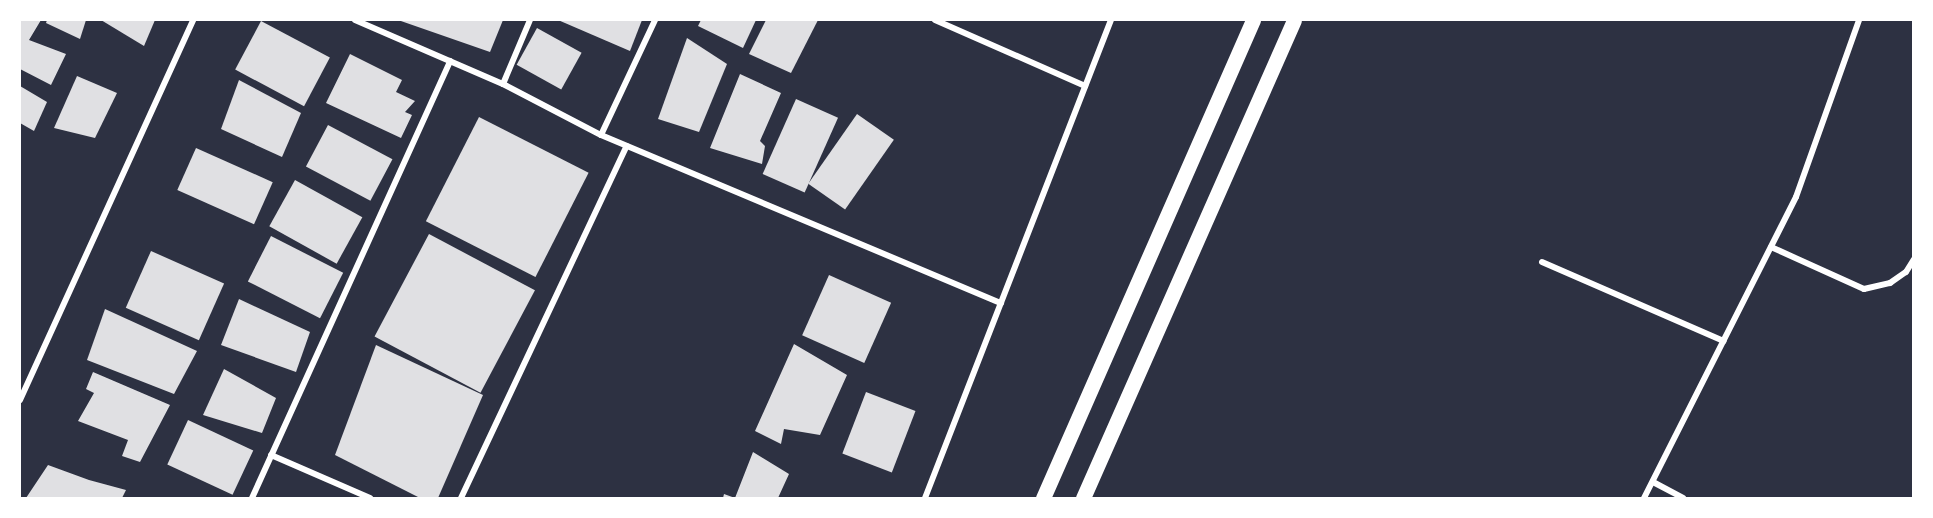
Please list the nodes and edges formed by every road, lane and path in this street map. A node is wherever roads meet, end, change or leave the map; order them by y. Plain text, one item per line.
1 (193, 20) edge
2 (355, 20) edge
3 (530, 20) edge
4 (655, 20) edge
5 (935, 20) edge
6 (1111, 20) edge
7 (1254, 20) edge
8 (1294, 20) edge
9 (1859, 20) edge
10 (371, 23) edge
11 (450, 61) junction
12 (503, 84) junction
13 (1085, 86) junction
14 (601, 135) junction
15 (627, 146) junction
16 (1771, 247) junction
17 (1914, 259) edge
18 (1542, 262) dead end
19 (1001, 303) junction
20 (1724, 341) junction
21 (20, 400) edge
22 (271, 455) junction
23 (1653, 482) junction
24 (252, 498) edge
25 (370, 498) edge
26 (461, 498) edge
27 (924, 498) edge
28 (1043, 498) edge
29 (1083, 498) edge
30 (1644, 498) edge
31 (1683, 498) edge

1 - 21 street
2 - 10 street
3 - 12 street
4 - 14 street
5 - 13 street
6 - 13 street
7 - 28 main road
8 - 29 main road
9 - 16 street
10 - 11 street
11 - 12 street
11 - 22 street
12 - 14 street
13 - 19 street
14 - 15 street
15 - 19 street
15 - 26 street
16 - 17 street
16 - 20 street
18 - 20 street
19 - 27 street
20 - 23 street
22 - 24 street
22 - 25 street
23 - 30 street
23 - 31 street

